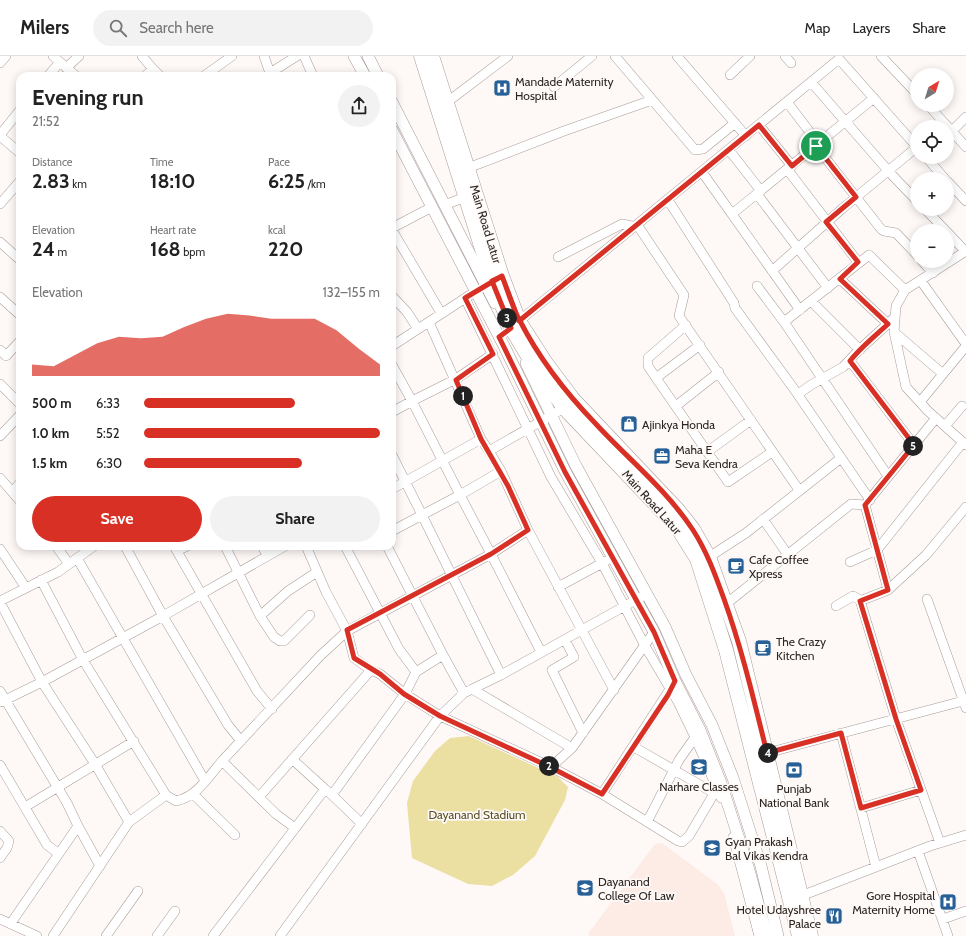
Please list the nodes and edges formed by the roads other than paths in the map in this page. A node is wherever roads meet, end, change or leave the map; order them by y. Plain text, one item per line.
1 (6, 56) edge
2 (79, 56) edge
3 (142, 56) edge
4 (232, 56) edge
5 (264, 56) edge
6 (297, 56) edge
7 (304, 56) edge
8 (354, 56) edge
9 (368, 56) edge
10 (421, 56) edge
11 (432, 56) edge
12 (508, 56) edge
13 (592, 56) edge
14 (615, 56) edge
15 (677, 56) edge
16 (750, 56) edge
17 (881, 56) edge
18 (60, 62) edge
19 (0, 63) edge
20 (153, 69) junction
21 (51, 72) edge
22 (71, 72) edge
23 (150, 72) edge
24 (156, 72) edge
25 (210, 72) edge
26 (269, 72) edge
27 (274, 72) edge
28 (311, 72) edge
29 (363, 72) edge
30 (376, 72) edge
31 (730, 75) dead end
32 (812, 82) junction
33 (554, 87) dead end
34 (910, 87) edge
35 (874, 98) junction
36 (652, 100) junction
37 (787, 102) junction
38 (446, 103) junction
39 (396, 110) edge
40 (16, 115) edge
41 (966, 117) edge
42 (846, 121) junction
43 (735, 123) junction
44 (759, 125) junction
45 (954, 129) edge
46 (954, 133) edge
47 (0, 135) edge
48 (746, 136) junction
49 (396, 138) edge
50 (910, 139) edge
51 (817, 145) junction
52 (966, 147) edge
53 (16, 149) edge
54 (729, 150) junction
55 (910, 153) edge
56 (932, 164) edge
57 (468, 168) junction
58 (789, 168) junction
59 (889, 171) junction
60 (702, 172) junction
61 (939, 172) edge
62 (16, 186) edge
63 (954, 188) edge
64 (759, 192) junction
65 (910, 194) edge
66 (466, 197) junction
67 (856, 197) junction
68 (668, 200) junction
69 (966, 201) edge
70 (0, 204) edge
71 (444, 205) junction
72 (432, 207) junction
73 (732, 214) junction
74 (931, 216) edge
75 (826, 222) junction
76 (939, 224) edge
77 (637, 226) junction
78 (396, 227) edge
79 (396, 236) edge
80 (954, 240) edge
81 (0, 242) edge
82 (910, 247) edge
83 (799, 248) junction
84 (966, 251) edge
85 (16, 256) edge
86 (558, 257) dead end
87 (858, 262) junction
88 (928, 268) edge
89 (772, 270) junction
90 (933, 273) junction
91 (840, 279) junction
92 (493, 280) junction
93 (921, 281) junction
94 (756, 286) dead end
95 (828, 288) junction
96 (905, 290) junction
97 (475, 291) junction
98 (0, 297) edge
99 (465, 298) junction
100 (396, 300) edge
101 (811, 301) junction
102 (800, 310) junction
103 (16, 311) edge
104 (441, 313) junction
105 (895, 317) junction
106 (429, 322) junction
107 (784, 322) junction
108 (888, 324) junction
109 (686, 325) junction
110 (513, 326) junction
111 (418, 329) junction
112 (894, 332) junction
113 (499, 337) junction
114 (396, 343) edge
115 (16, 345) edge
116 (700, 345) junction
117 (966, 345) edge
118 (0, 350) edge
119 (860, 350) junction
120 (493, 354) junction
121 (850, 361) junction
122 (396, 372) edge
123 (719, 372) junction
124 (943, 374) junction
125 (656, 378) junction
126 (822, 379) junction
127 (456, 380) junction
128 (0, 384) edge
129 (798, 394) junction
130 (16, 400) edge
131 (412, 401) junction
132 (920, 402) junction
133 (676, 406) junction
134 (962, 406) dead end
135 (564, 408) junction
136 (396, 410) edge
137 (552, 416) junction
138 (936, 418) junction
139 (16, 419) edge
140 (750, 420) junction
141 (541, 421) junction
142 (945, 426) junction
143 (528, 429) junction
144 (0, 436) edge
145 (481, 439) junction
146 (964, 444) edge
147 (914, 445) junction
148 (489, 451) junction
149 (707, 452) junction
150 (772, 452) junction
151 (841, 458) junction
152 (443, 460) junction
153 (396, 462) edge
154 (500, 471) junction
155 (888, 476) junction
156 (0, 478) edge
157 (406, 481) junction
158 (396, 487) edge
159 (16, 488) edge
160 (799, 490) junction
161 (12, 492) junction
162 (460, 495) junction
163 (16, 497) edge
164 (867, 502) junction
165 (966, 507) edge
166 (422, 515) junction
167 (763, 519) junction
168 (396, 529) edge
169 (528, 530) junction
170 (0, 549) edge
171 (59, 550) edge
172 (88, 550) edge
173 (127, 550) edge
174 (177, 550) edge
175 (227, 550) edge
176 (264, 550) edge
177 (277, 550) edge
178 (308, 550) edge
179 (347, 550) edge
180 (389, 550) edge
181 (877, 550) junction
182 (491, 554) junction
183 (267, 555) junction
184 (788, 555) junction
185 (709, 557) junction
186 (77, 558) junction
187 (614, 558) junction
188 (850, 562) dead end
189 (602, 563) junction
190 (69, 564) junction
191 (238, 572) junction
192 (317, 572) junction
193 (452, 574) junction
194 (41, 580) junction
195 (558, 587) junction
196 (26, 588) junction
197 (888, 590) junction
198 (202, 593) junction
199 (648, 593) junction
200 (412, 595) junction
201 (2, 598) edge
202 (637, 599) junction
203 (927, 599) dead end
204 (860, 601) junction
205 (726, 604) junction
206 (624, 606) junction
207 (836, 606) dead end
208 (379, 613) junction
209 (310, 615) dead end
210 (163, 616) junction
211 (260, 616) junction
212 (347, 630) junction
213 (582, 630) junction
214 (654, 632) junction
215 (124, 638) junction
216 (564, 640) junction
217 (645, 646) junction
218 (540, 652) junction
219 (443, 655) junction
220 (83, 660) junction
221 (371, 670) junction
222 (416, 672) junction
223 (501, 675) junction
224 (42, 682) junction
225 (673, 685) junction
226 (0, 690) edge
227 (614, 690) junction
228 (468, 691) junction
229 (404, 694) junction
230 (3, 701) edge
231 (965, 703) edge
232 (272, 709) junction
233 (440, 716) junction
234 (896, 719) junction
235 (583, 733) junction
236 (841, 733) junction
237 (698, 734) junction
238 (134, 741) junction
239 (241, 741) junction
240 (634, 747) junction
241 (572, 748) junction
242 (767, 753) junction
243 (292, 759) junction
244 (222, 761) junction
245 (95, 764) junction
246 (0, 765) edge
247 (550, 767) junction
248 (674, 770) junction
249 (206, 781) junction
250 (57, 786) junction
251 (717, 788) junction
252 (921, 790) junction
253 (328, 792) junction
254 (193, 794) junction
255 (602, 794) junction
256 (166, 795) junction
257 (259, 797) junction
258 (25, 807) junction
259 (861, 808) junction
260 (130, 822) junction
261 (647, 822) junction
262 (362, 824) junction
263 (78, 826) junction
264 (295, 828) junction
265 (0, 831) edge
266 (235, 835) dead end
267 (966, 835) edge
268 (940, 843) junction
269 (918, 851) junction
270 (58, 853) junction
271 (0, 858) edge
272 (100, 866) junction
273 (876, 867) junction
274 (765, 884) junction
275 (754, 886) junction
276 (138, 891) dead end
277 (801, 896) junction
278 (174, 911) dead end
279 (966, 911) edge
280 (943, 919) junction
281 (4, 923) edge
282 (37, 936) edge
283 (53, 936) edge
284 (106, 936) edge
285 (157, 936) edge
286 (213, 936) edge
287 (280, 936) edge
288 (759, 936) edge
289 (766, 936) edge
290 (778, 936) edge
291 (799, 936) edge
292 (811, 936) edge
293 (948, 936) edge

1 - 19 street
2 - 18 street
3 - 20 street
4 - 25 street
5 - 26 street
6 - 27 street
7 - 28 street
8 - 29 street
9 - 30 street
10 - 66 main road, Main Road Latur
11 - 38 main road, Main Road Latur
12 - 38 street
13 - 33 street
14 - 36 street
15 - 43 street
16 - 31 street
17 - 34 street
18 - 21 street
18 - 22 street
20 - 23 street
20 - 24 street
32 - 35 street
32 - 37 street
32 - 42 street
35 - 42 street
35 - 50 street
36 - 43 street
36 - 57 street
37 - 44 street
37 - 51 street
38 - 57 main road, Main Road Latur
39 - 71 street
40 - 47 street
41 - 45 street
42 - 51 street
42 - 59 street
43 - 48 street
44 - 48 street
44 - 58 street
46 - 52 street
47 - 53 street
48 - 54 street
49 - 72 street
51 - 58 street
51 - 67 street
54 - 60 street
54 - 64 street
55 - 59 street
56 - 61 street
57 - 92 main road, Main Road Latur
58 - 64 street
58 - 75 street
59 - 65 street
59 - 67 street
60 - 68 street
60 - 73 street
62 - 70 street
63 - 69 street
64 - 73 street
64 - 83 street
66 - 71 street
66 - 92 main road, Main Road Latur
67 - 75 street
67 - 82 street
68 - 77 street
68 - 129 street
71 - 92 street
72 - 78 street
72 - 97 street
73 - 89 street
74 - 76 street
75 - 83 street
75 - 87 street
77 - 86 street
77 - 109 street
77 - 110 street
79 - 104 street
80 - 84 street
81 - 85 street
83 - 89 street
83 - 95 street
84 - 90 street
87 - 91 street
87 - 96 street
88 - 90 street
89 - 102 street
90 - 93 street
91 - 95 street
91 - 108 street
92 - 97 street
92 - 110 main road, Main Road Latur
92 - 110 street
93 - 96 street
93 - 117 street
94 - 107 street
95 - 101 street
96 - 105 street
97 - 99 street
97 - 113 street
98 - 103 street
99 - 104 street
99 - 120 street
100 - 111 street
101 - 102 street
101 - 119 street
102 - 107 street
104 - 106 street
105 - 108 street
105 - 112 street
106 - 111 street
106 - 127 street
107 - 126 street
108 - 119 street
109 - 116 street
109 - 125 street
110 - 113 street
110 - 135 main road, Main Road Latur
110 - 137 street
110 - 185 main road, Main Road Latur
111 - 114 street
112 - 124 street
112 - 132 street
113 - 141 street
115 - 118 street
116 - 123 street
116 - 125 street
117 - 124 street
119 - 121 street
120 - 127 street
120 - 143 street
121 - 126 street
121 - 147 street
122 - 131 street
123 - 133 street
123 - 140 street
124 - 132 street
125 - 133 street
126 - 129 street
126 - 155 street
127 - 131 street
127 - 145 street
128 - 130 street
129 - 151 street
131 - 136 street
131 - 152 street
132 - 138 street
133 - 149 street
134 - 142 street
135 - 137 street
135 - 291 main road, Main Road Latur
137 - 141 street
137 - 199 street
138 - 142 street
138 - 147 street
139 - 144 street
140 - 149 street
140 - 150 street
141 - 143 street
141 - 187 street
142 - 146 street
143 - 148 street
143 - 189 street
145 - 148 street
145 - 152 street
146 - 181 street
147 - 155 street
148 - 154 street
149 - 150 street
150 - 160 street
151 - 160 street
151 - 164 street
152 - 157 street
152 - 162 street
153 - 157 street
154 - 162 street
154 - 169 street
155 - 164 street
156 - 161 street
157 - 158 street
157 - 166 street
159 - 161 street
160 - 167 street
161 - 163 street
162 - 166 street
162 - 182 street
164 - 181 street
164 - 184 street
165 - 197 street
166 - 168 street
166 - 193 street
167 - 184 street
167 - 185 street
169 - 182 street
169 - 195 street
170 - 196 street
171 - 190 street
172 - 186 street
173 - 210 street
174 - 198 street
175 - 191 street
176 - 183 street
177 - 183 street
178 - 192 street
179 - 208 street
180 - 200 street
181 - 188 street
181 - 197 street
182 - 193 street
182 - 218 street
183 - 191 street
184 - 205 street
185 - 205 main road, Main Road Latur
186 - 190 street
186 - 215 street
187 - 189 street
187 - 202 street
189 - 195 street
189 - 206 street
190 - 194 street
191 - 198 street
191 - 211 street
192 - 211 street
192 - 212 street
193 - 200 street
193 - 223 street
194 - 196 street
194 - 220 street
195 - 213 street
196 - 201 street
197 - 204 street
198 - 210 street
198 - 232 street
199 - 202 street
199 - 274 street
200 - 208 street
200 - 219 street
201 - 224 street
202 - 206 street
202 - 214 street
203 - 231 street
204 - 207 street
204 - 234 street
205 - 242 main road, Main Road Latur
206 - 213 street
206 - 217 street
208 - 212 street
208 - 222 street
209 - 211 street
210 - 215 street
210 - 239 street
212 - 221 street
212 - 232 street
213 - 216 street
213 - 227 street
214 - 217 street
214 - 225 street
215 - 220 street
215 - 249 street
216 - 218 street
216 - 235 street
217 - 225 street
217 - 227 street
218 - 223 street
219 - 222 street
219 - 228 street
220 - 224 street
220 - 238 street
221 - 229 street
221 - 243 street
222 - 229 street
223 - 228 street
224 - 230 street
224 - 245 street
225 - 237 street
225 - 240 street
226 - 230 street
227 - 235 street
228 - 233 street
228 - 241 street
229 - 233 street
229 - 253 street
230 - 250 street
231 - 234 street
232 - 239 street
233 - 247 street
233 - 262 street
234 - 236 street
234 - 252 street
235 - 241 street
236 - 242 street
236 - 259 street
237 - 248 street
237 - 251 street
238 - 245 street
238 - 256 street
239 - 244 street
240 - 248 street
240 - 255 street
241 - 247 street
242 - 277 main road, Main Road Latur
243 - 253 street
243 - 257 street
244 - 249 street
244 - 257 street
245 - 250 street
245 - 260 street
246 - 258 street
247 - 255 street
248 - 251 street
248 - 261 street
249 - 254 street
250 - 258 street
250 - 263 street
251 - 261 street
251 - 275 street
251 - 288 street
252 - 259 street
252 - 268 street
253 - 262 street
253 - 264 street
254 - 256 street
254 - 266 street
255 - 261 street
256 - 260 street
257 - 264 street
258 - 270 street
259 - 273 street
260 - 272 street
262 - 287 street
263 - 270 street
263 - 272 street
264 - 286 street
265 - 271 street
267 - 268 street
268 - 269 street
269 - 273 street
269 - 280 street
270 - 281 street
272 - 283 street
273 - 277 street
274 - 275 street
274 - 290 street
275 - 289 street
276 - 284 street
277 - 292 main road, Main Road Latur
278 - 285 street
279 - 280 street
280 - 293 street
281 - 282 street

